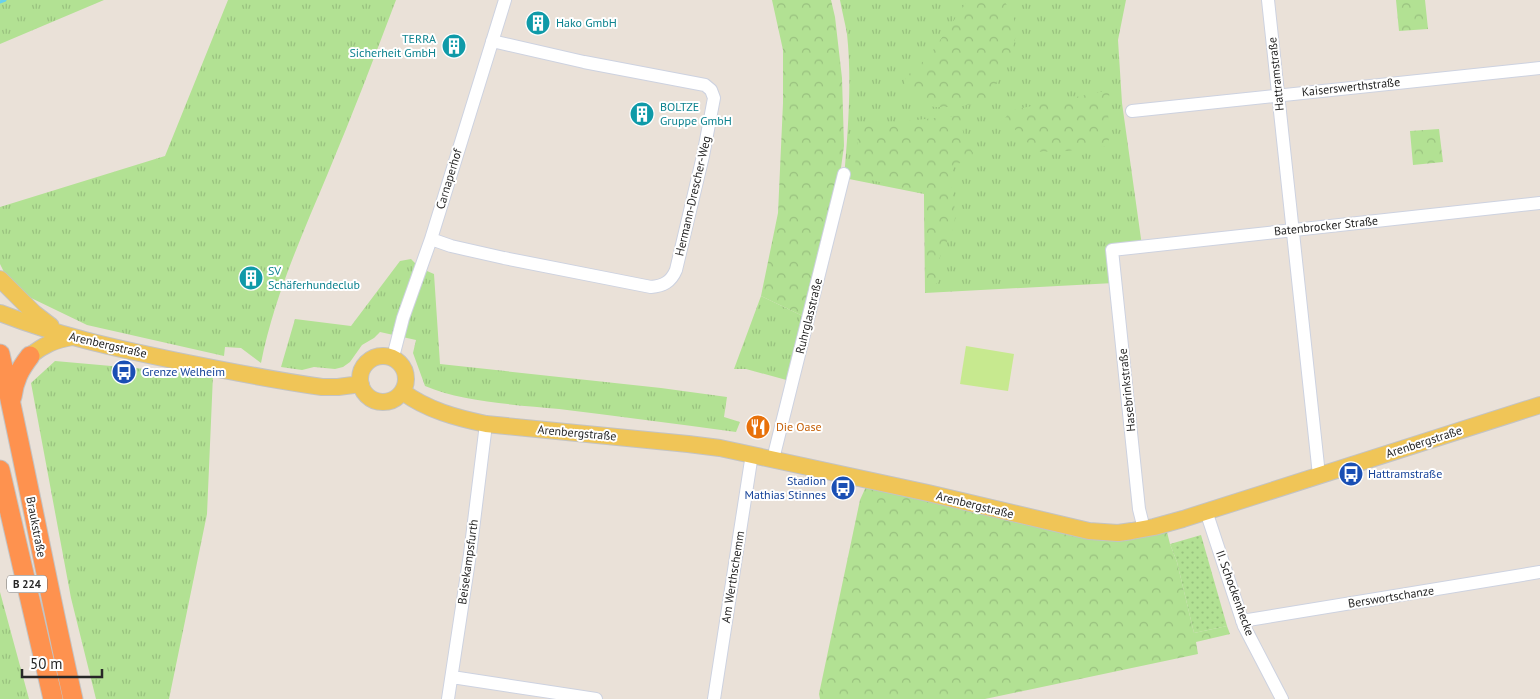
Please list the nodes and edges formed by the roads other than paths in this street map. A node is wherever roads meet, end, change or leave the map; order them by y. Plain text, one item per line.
1 (506, 0) edge
2 (1268, 0) edge
3 (492, 41) junction
4 (1540, 68) edge
5 (1279, 95) junction
6 (1132, 111) dead end
7 (844, 174) dead end
8 (1540, 203) edge
9 (1294, 229) junction
10 (431, 239) junction
11 (1112, 250) joint
12 (0, 279) edge
13 (0, 313) edge
14 (67, 336) junction
15 (0, 354) edge
16 (30, 356) joint
17 (393, 357) junction
18 (361, 384) junction
19 (403, 392) junction
20 (12, 403) junction
21 (1540, 405) edge
22 (486, 424) junction
23 (752, 454) junction
24 (773, 459) junction
25 (0, 470) edge
26 (1319, 475) junction
27 (1206, 511) junction
28 (1144, 529) junction
29 (1540, 572) edge
30 (1242, 621) junction
31 (452, 677) junction
32 (54, 699) edge
33 (73, 699) edge
34 (448, 699) edge
35 (596, 699) edge
36 (714, 699) edge
37 (1282, 699) edge

1 - 3 street, Carnaperhof
2 - 5 street, Hattramstraße
3 - 10 street, Carnaperhof
3 - 10 street, Hermann-Drescher-Weg
4 - 5 street, Kaiserswerthstraße
5 - 6 street, Kaiserswerthstraße
5 - 9 street, Hattramstraße
7 - 24 street, Ruhrglasstraße
8 - 9 street, Batenbrocker Straße
9 - 11 street, Batenbrocker Straße
9 - 26 street, Hattramstraße
10 - 17 street, Carnaperhof
11 - 28 street, Hasebrinkstraße
12 - 14 main road
13 - 14 main road, Arenbergstraße
14 - 16 main road
14 - 18 main road, Arenbergstraße
15 - 20 highway, Braukstraße / B 224
16 - 20 highway
17 - 18 main road
17 - 19 main road
18 - 19 main road
19 - 22 main road, Arenbergstraße
20 - 33 highway, Braukstraße / B 224
21 - 26 main road, Arenbergstraße
22 - 23 main road, Arenbergstraße
22 - 31 street, Beisekampsfurth
23 - 24 main road, Arenbergstraße
23 - 36 street, Am Werthschemm
24 - 28 main road, Arenbergstraße
25 - 32 highway, Braukstraße / B 224
26 - 27 main road, Arenbergstraße
27 - 28 main road, Arenbergstraße
27 - 30 street, II. Schockenhecke
29 - 30 street, Berswortschanze
30 - 37 street, II. Schockenhecke
31 - 34 street, Beisekampsfurth
31 - 35 street

